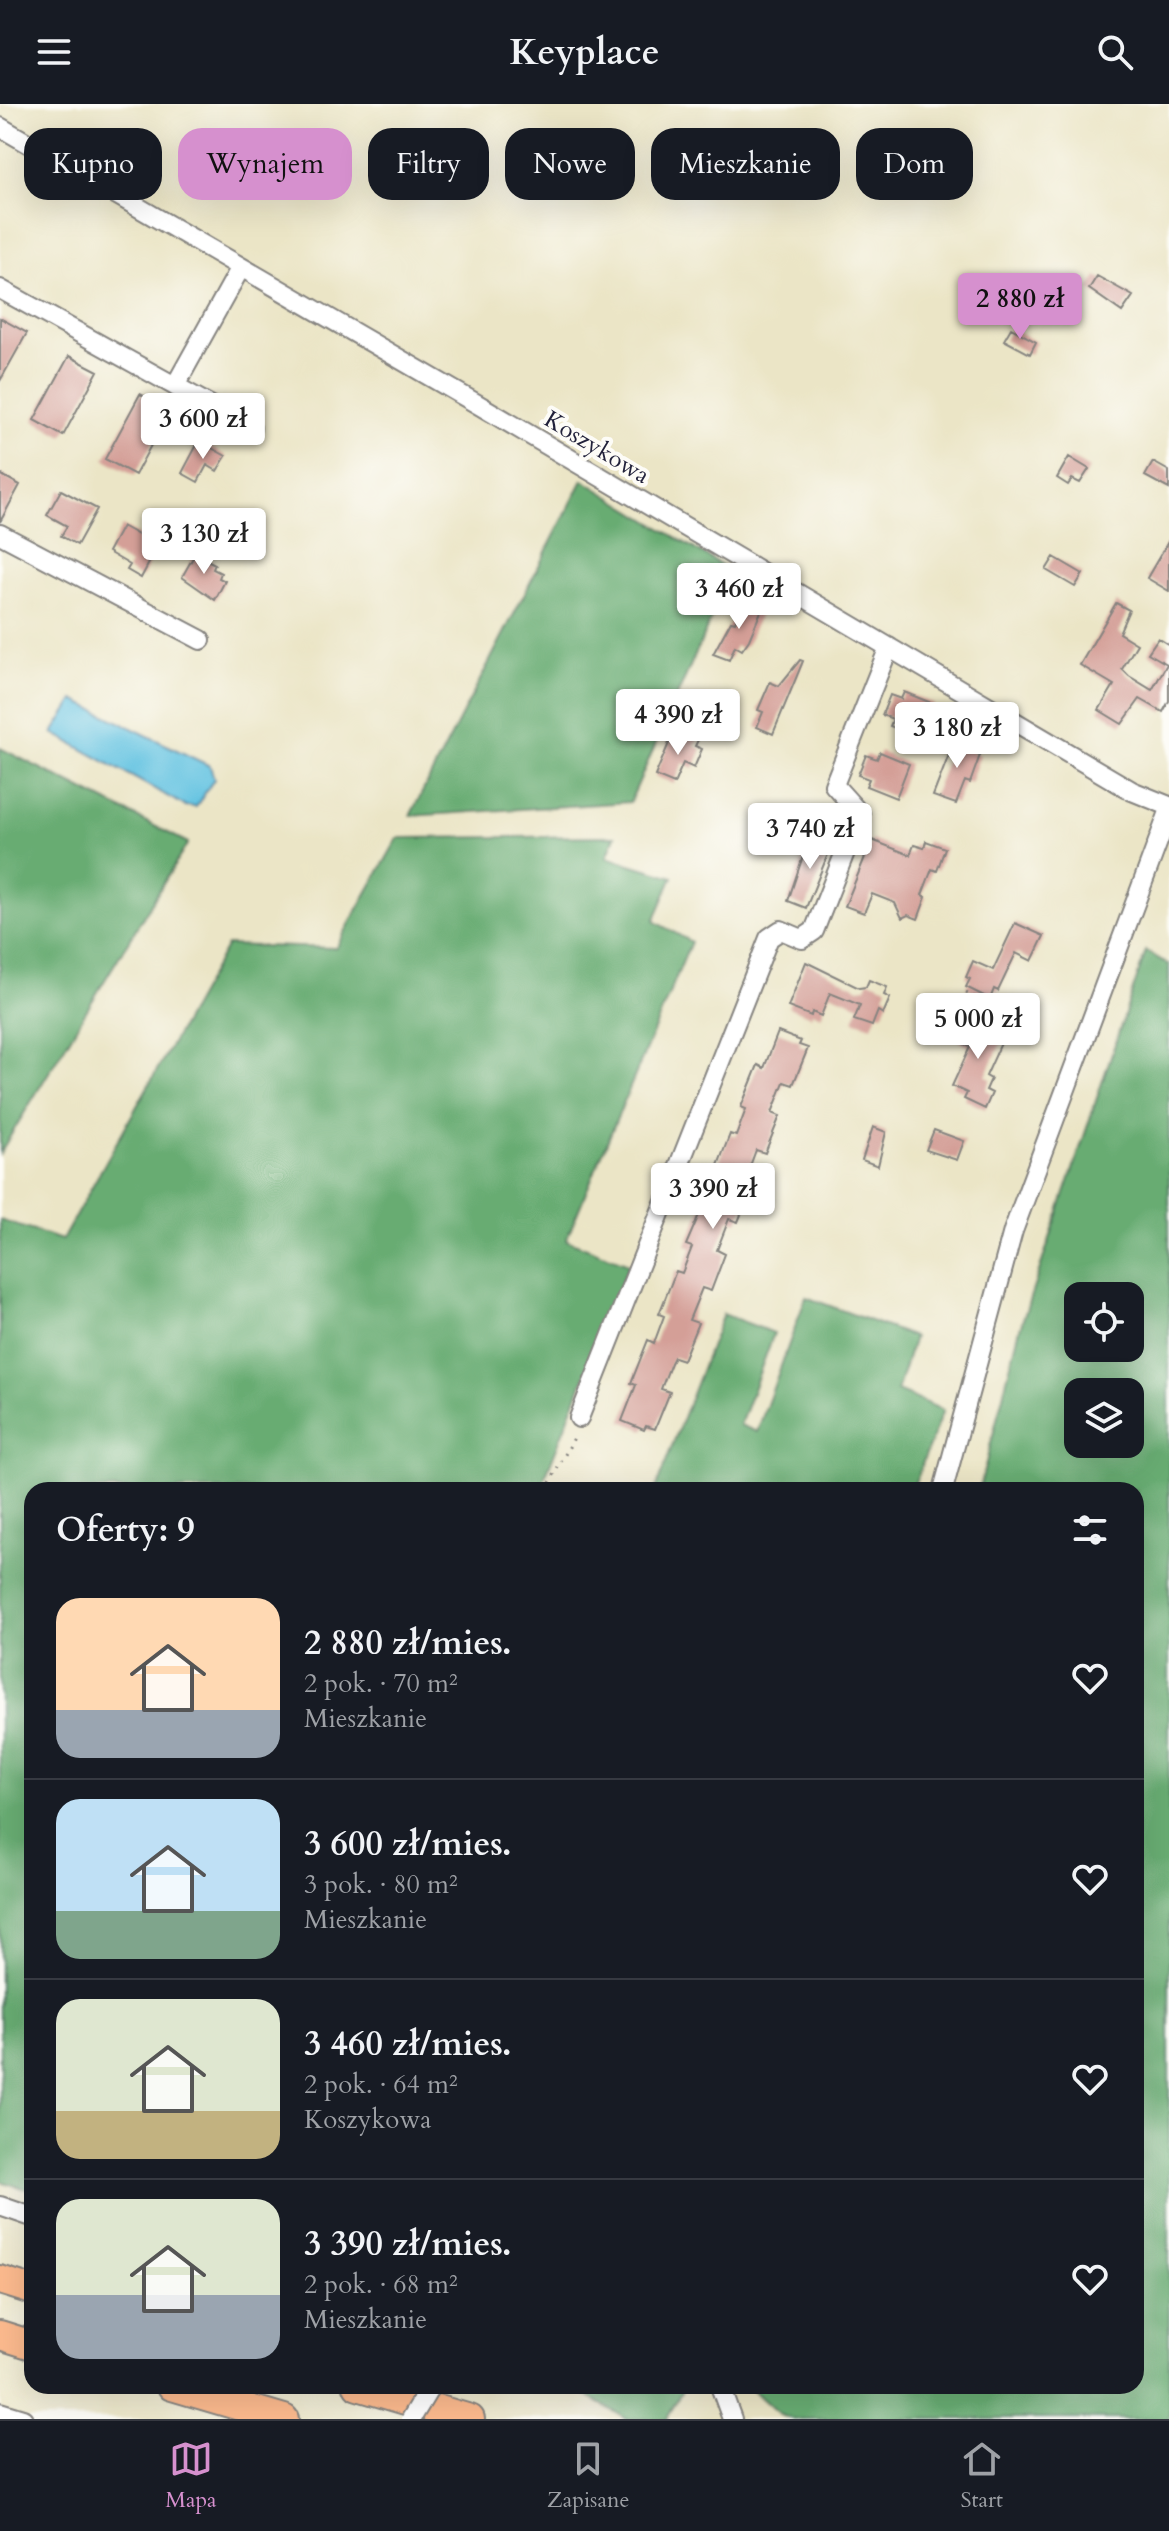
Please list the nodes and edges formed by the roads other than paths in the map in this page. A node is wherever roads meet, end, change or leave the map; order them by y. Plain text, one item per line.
1 (0, 127) edge
2 (241, 267) junction
3 (0, 289) edge
4 (175, 386) junction
5 (251, 428) dead end
6 (0, 534) edge
7 (201, 640) dead end
8 (889, 647) junction
9 (1169, 809) edge
10 (579, 1418) road end
11 (945, 1482) edge
12 (0, 2206) edge
13 (24, 2214) edge
14 (0, 2280) edge
15 (24, 2288) edge
16 (0, 2335) edge
17 (24, 2342) edge
18 (199, 2394) edge
19 (385, 2394) edge
20 (426, 2394) edge
21 (723, 2394) edge
22 (0, 2412) edge
23 (23, 2419) edge
24 (284, 2419) edge
25 (411, 2419) edge
26 (470, 2419) edge
27 (732, 2419) edge

1 - 2 street, Koszykowa
2 - 4 street
2 - 8 street, Koszykowa
3 - 4 street
4 - 5 street
6 - 7 street
8 - 9 street, Koszykowa
8 - 10 street
9 - 11 street
12 - 13 street
14 - 15 highway
16 - 17 highway
18 - 24 highway
19 - 26 highway
20 - 25 street, bridge
21 - 27 street
22 - 23 street

